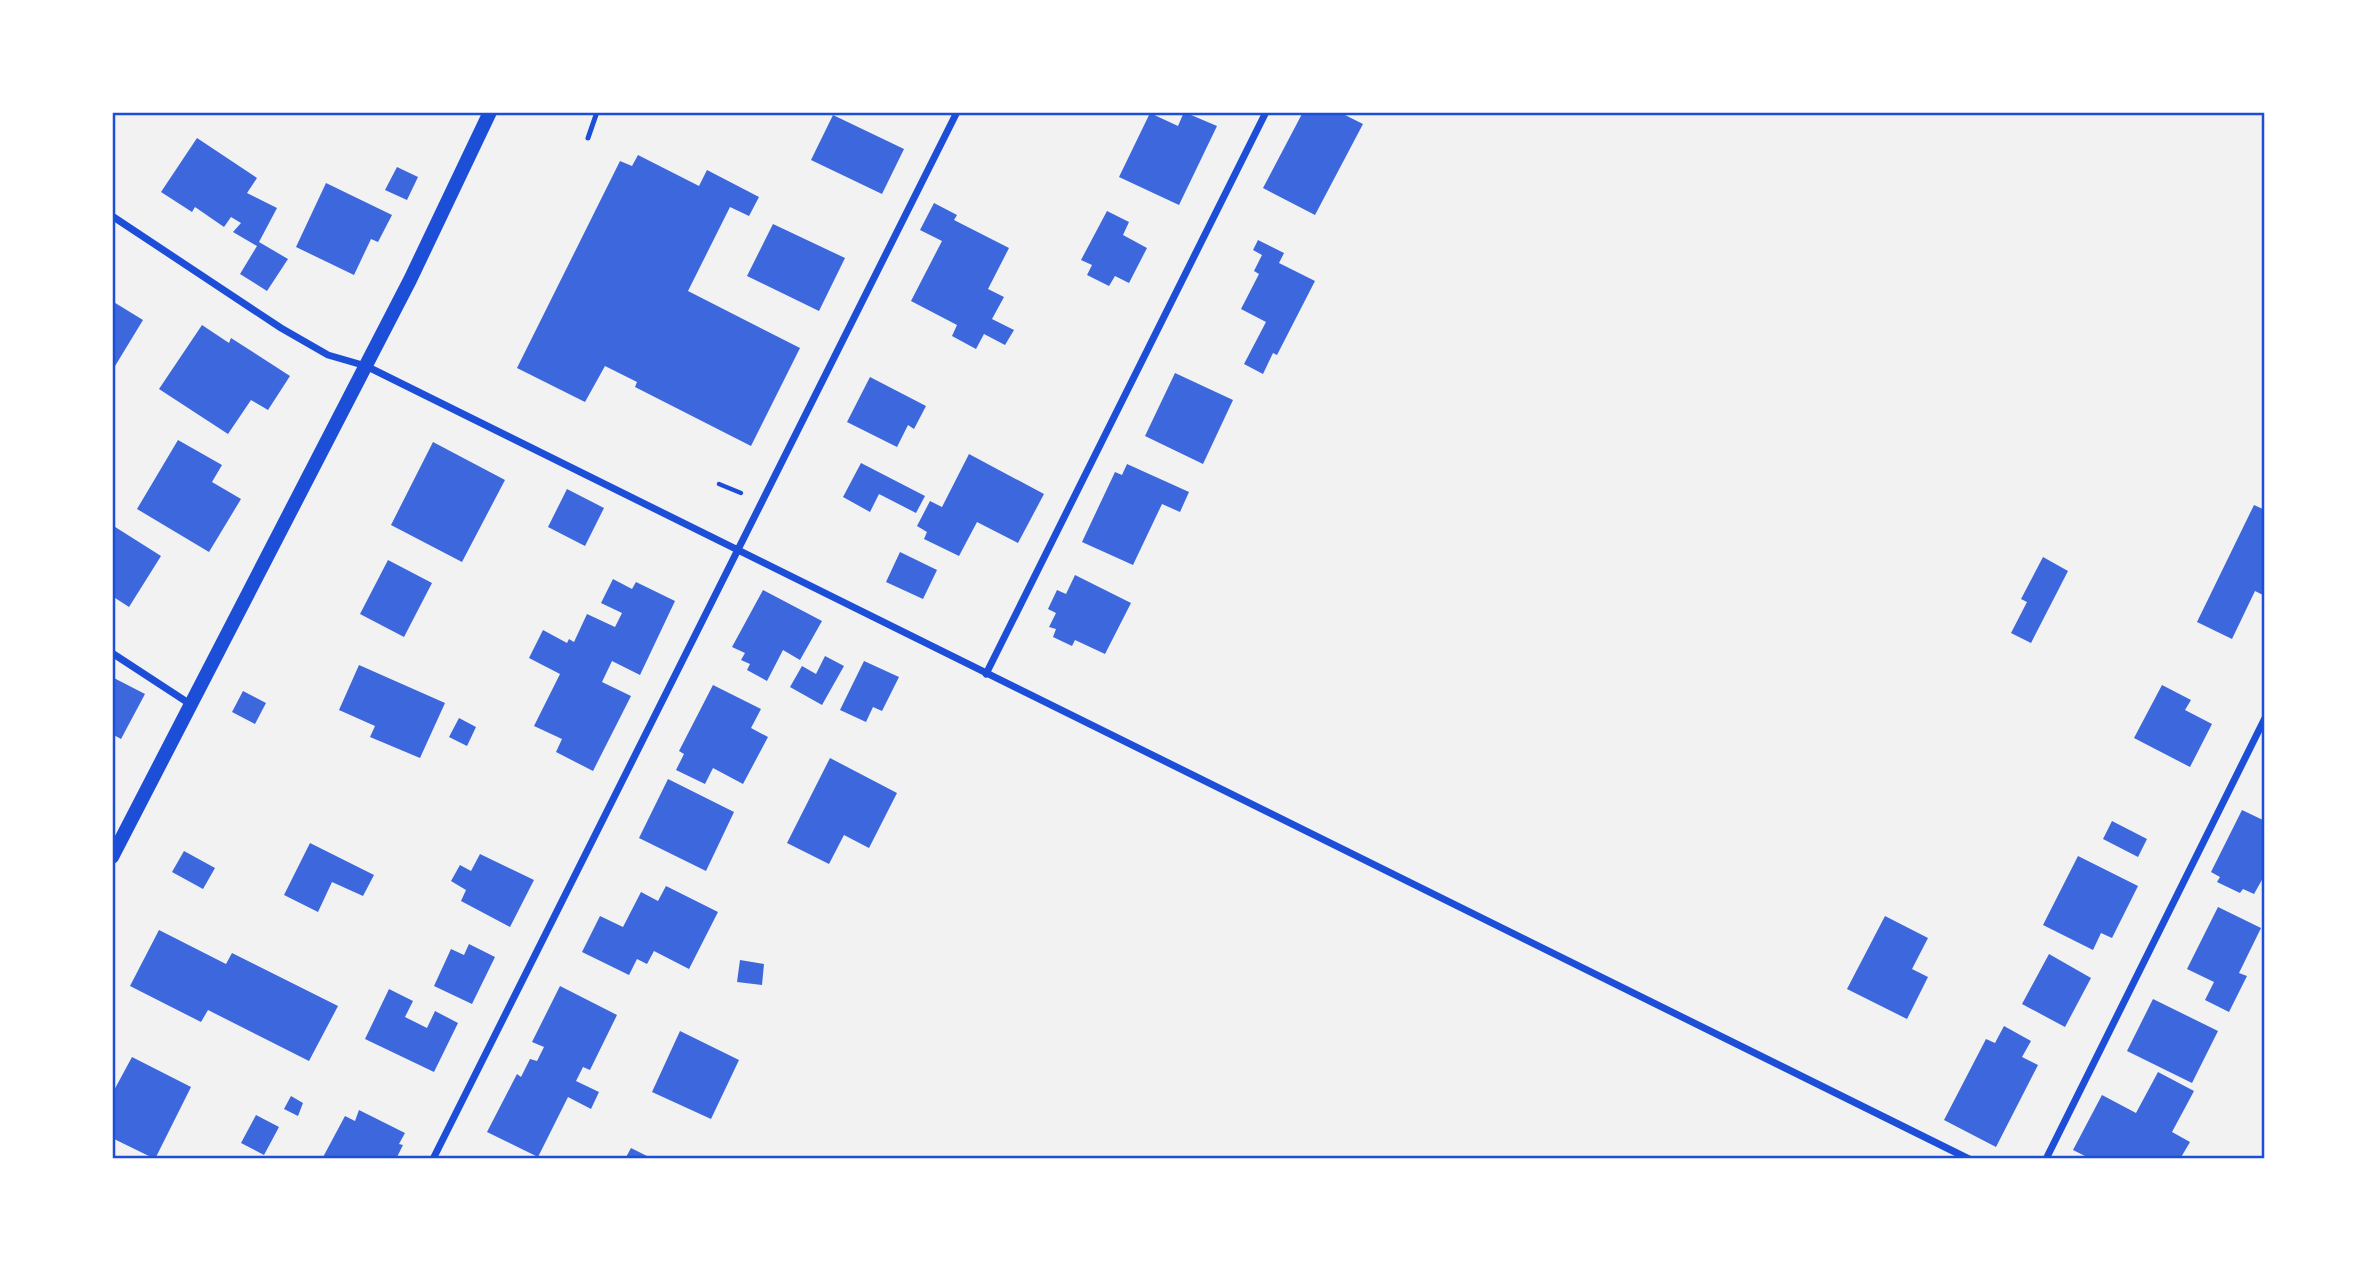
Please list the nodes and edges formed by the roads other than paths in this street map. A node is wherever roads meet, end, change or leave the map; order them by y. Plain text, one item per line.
1 (490, 112) edge
2 (597, 112) edge
3 (957, 112) edge
4 (1266, 112) edge
5 (588, 138) dead end
6 (112, 216) edge
7 (366, 366) junction
8 (738, 551) junction
9 (112, 653) edge
10 (986, 674) junction
11 (191, 704) junction
12 (2265, 718) edge
13 (112, 857) edge
14 (433, 1159) edge
15 (1969, 1159) edge
16 (2046, 1159) edge

1 - 7 main road
2 - 5 lane
3 - 8 street
4 - 10 street
6 - 7 street
7 - 8 street
7 - 11 main road
8 - 10 street
8 - 14 street
9 - 11 street
10 - 15 street
11 - 13 main road
12 - 16 street

